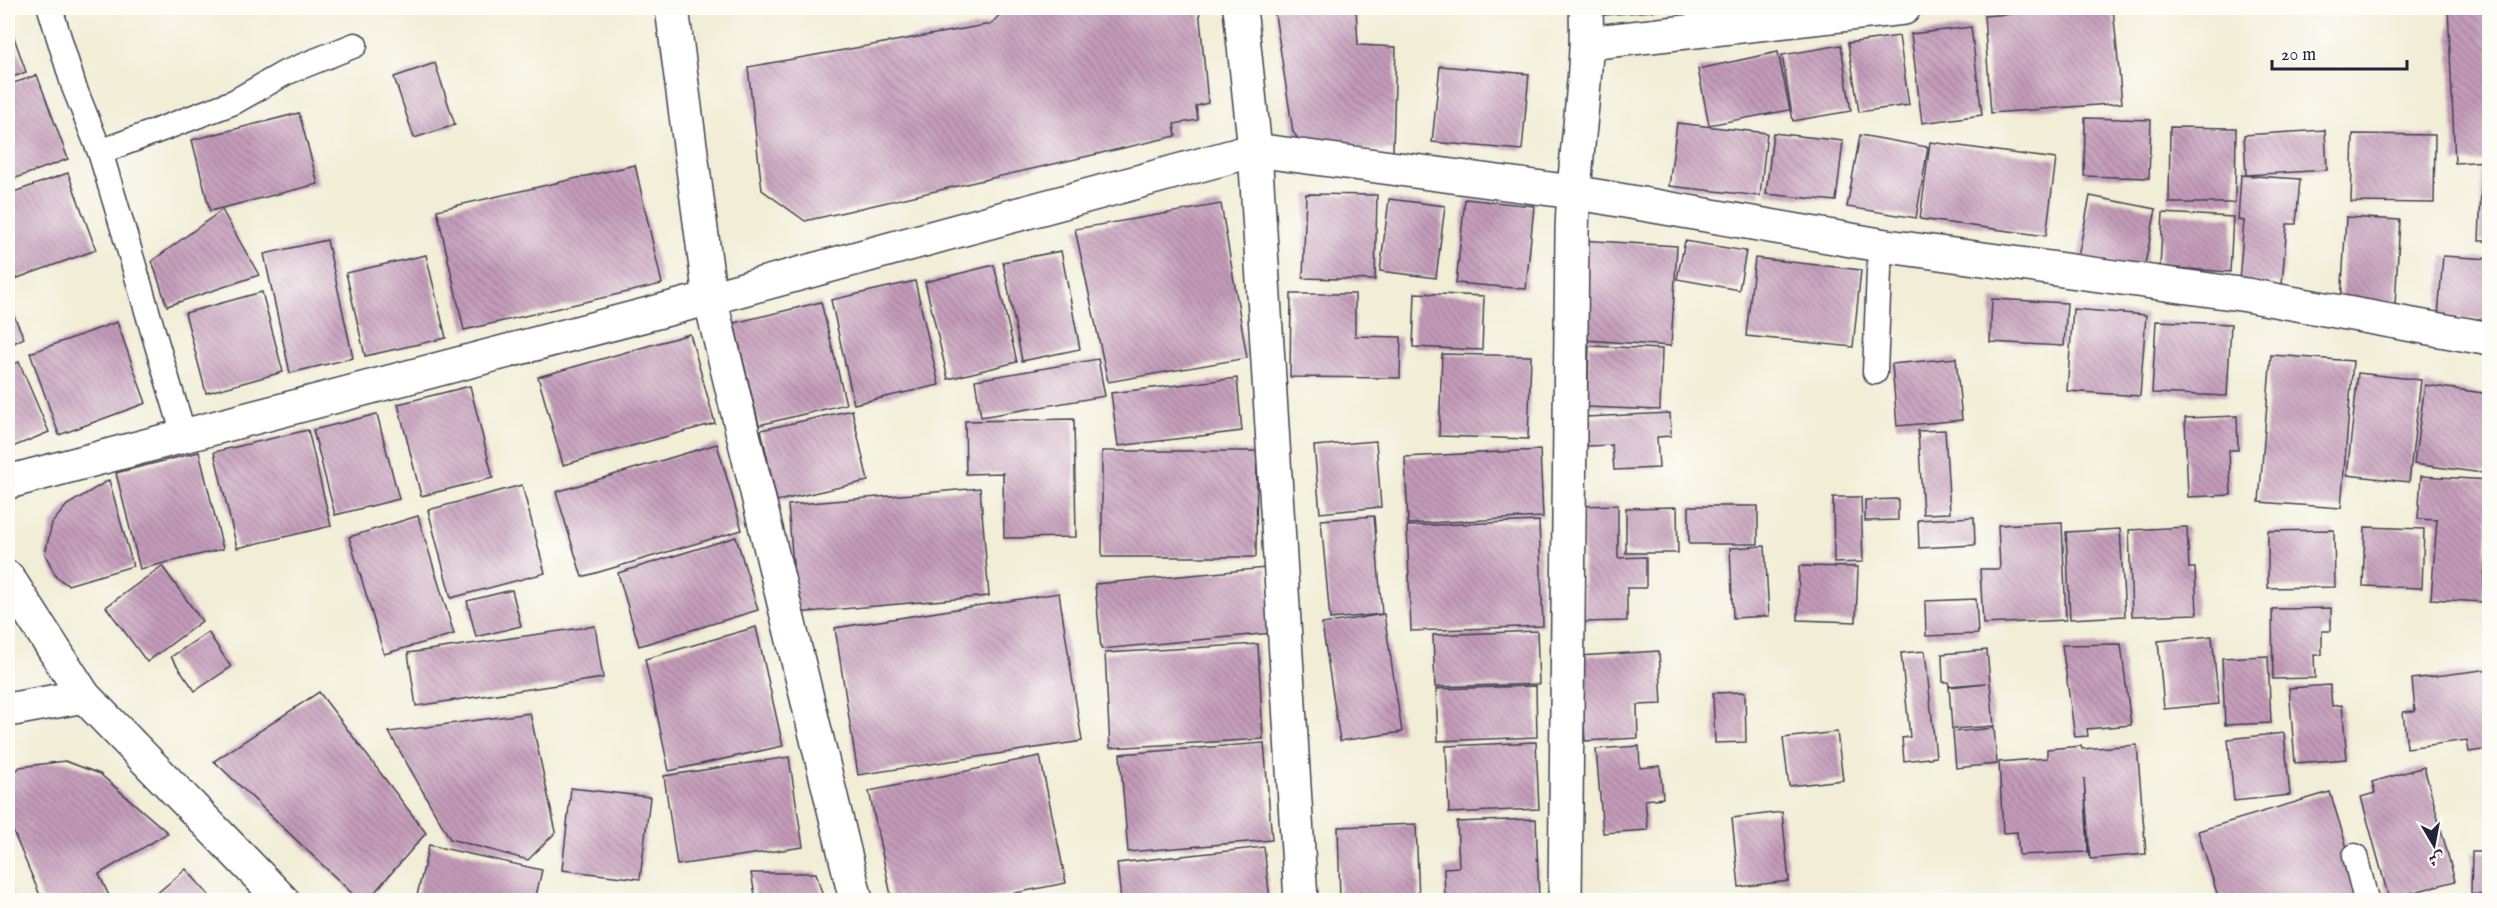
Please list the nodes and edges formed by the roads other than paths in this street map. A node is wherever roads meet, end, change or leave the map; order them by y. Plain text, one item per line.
1 (50, 8) edge
2 (672, 8) edge
3 (1240, 8) edge
4 (1586, 8) edge
5 (1902, 8) edge
6 (1587, 43) junction
7 (355, 45) dead end
8 (1255, 150) junction
9 (100, 152) junction
10 (1573, 192) junction
11 (1880, 245) junction
12 (710, 298) junction
13 (2490, 339) edge
14 (1875, 372) dead end
15 (184, 435) junction
16 (8, 482) edge
17 (8, 578) edge
18 (84, 696) junction
19 (8, 710) edge
20 (2355, 856) dead end
21 (282, 900) edge
22 (856, 900) edge
23 (1300, 900) edge
24 (1564, 900) edge
25 (2366, 900) edge

1 - 9 lane
2 - 12 street
3 - 8 street
4 - 6 street
5 - 6 street
6 - 10 street
7 - 9 lane
8 - 10 street
8 - 12 street
8 - 23 street
9 - 15 lane
10 - 11 street
10 - 24 street
11 - 13 street
11 - 14 lane
12 - 15 street
12 - 22 street
15 - 16 street
17 - 18 street
18 - 19 street
18 - 21 street
20 - 25 lane

